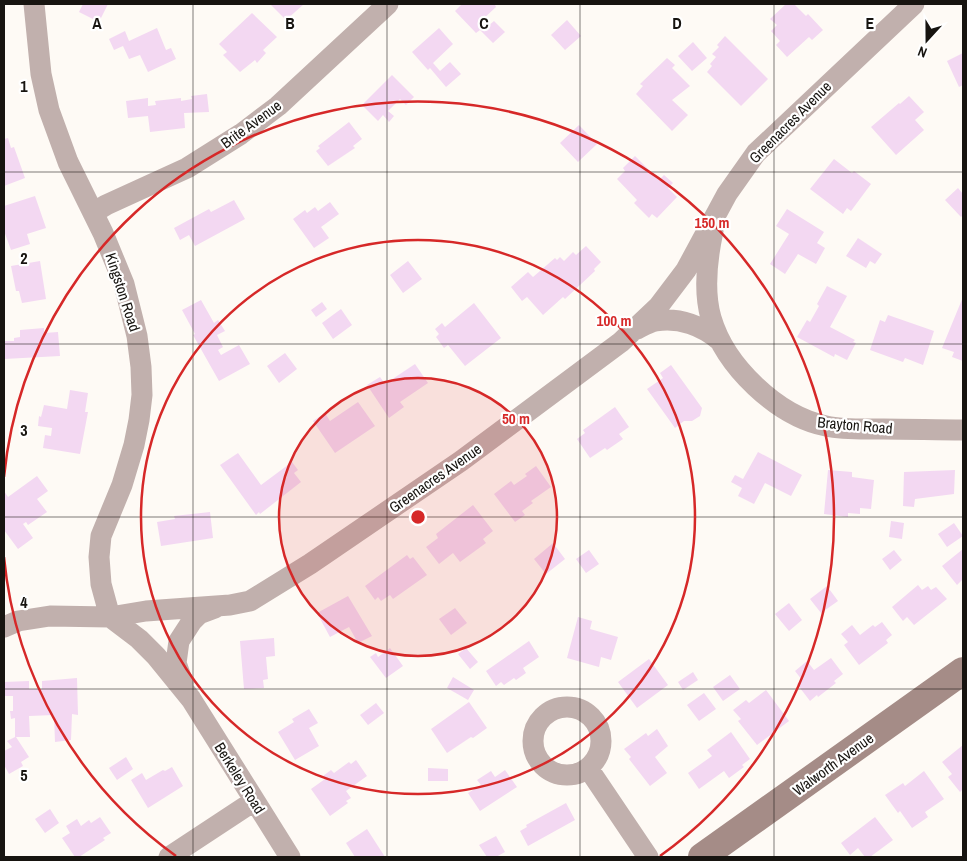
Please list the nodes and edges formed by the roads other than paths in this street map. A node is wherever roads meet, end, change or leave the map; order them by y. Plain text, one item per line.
1 (34, 4) edge
2 (388, 4) edge
3 (914, 4) edge
4 (717, 212) junction
5 (93, 213) junction
6 (632, 331) junction
7 (720, 341) junction
8 (963, 430) edge
9 (218, 606) junction
10 (110, 617) junction
11 (4, 627) edge
12 (963, 671) edge
13 (191, 699) junction
14 (588, 768) dead end
15 (254, 801) junction
16 (169, 857) edge
17 (290, 857) edge
18 (648, 857) edge
19 (702, 857) edge

1 - 5 street, Kingston Road
2 - 5 street, Brite Avenue
3 - 4 street, Greenacres Avenue
4 - 6 street, Greenacres Avenue
4 - 7 street, Brayton Road
5 - 10 street, Kingston Road
6 - 7 street, Brayton Road
6 - 9 street, Greenacres Avenue
7 - 8 street, Brayton Road
9 - 10 street, Greenacres Avenue
9 - 13 street, Berkeley Road
10 - 11 street, Greenacres Avenue
10 - 13 street, Berkeley Road
12 - 19 street, Walworth Avenue
13 - 15 street, Berkeley Road
14 - 18 street
15 - 16 street
15 - 17 street, Berkeley Road

